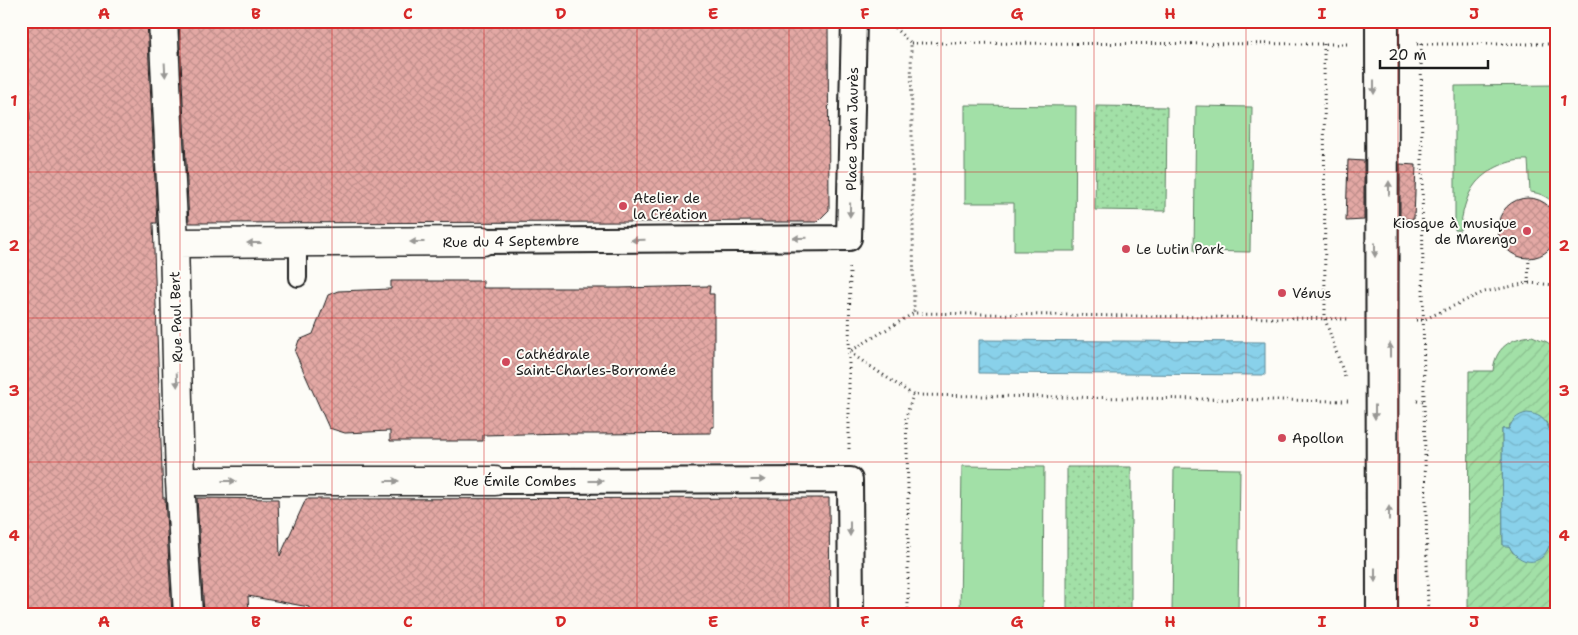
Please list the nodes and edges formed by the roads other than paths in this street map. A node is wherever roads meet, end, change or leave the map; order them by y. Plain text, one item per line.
1 (163, 21) edge
2 (854, 21) edge
3 (1374, 21) edge
4 (1390, 21) edge
5 (1382, 44) junction
6 (849, 238) joint
7 (483, 241) joint
8 (298, 243) junction
9 (174, 244) junction
10 (298, 278) dead end
11 (1382, 401) junction
12 (180, 481) junction
13 (495, 481) joint
14 (188, 614) edge
15 (850, 614) edge
16 (1375, 614) edge
17 (1389, 614) edge

1 -> 9 street, Rue Paul Bert
2 -> 6 street, Place Jean Jaurès
3 - 5 lane
4 - 5 lane
5 - 11 lane
6 -> 7 street, Rue du 4 Septembre
7 -> 8 street, Rue du 4 Septembre
8 -> 9 street, Rue du 4 Septembre
8 - 10 lane
9 -> 12 street, Rue Paul Bert
11 -> 16 lane
17 -> 11 lane
12 -> 13 street, Rue Émile Combes
12 - 14 street, Rue Paul Bert
13 -> 15 street, Rue Émile Combes

